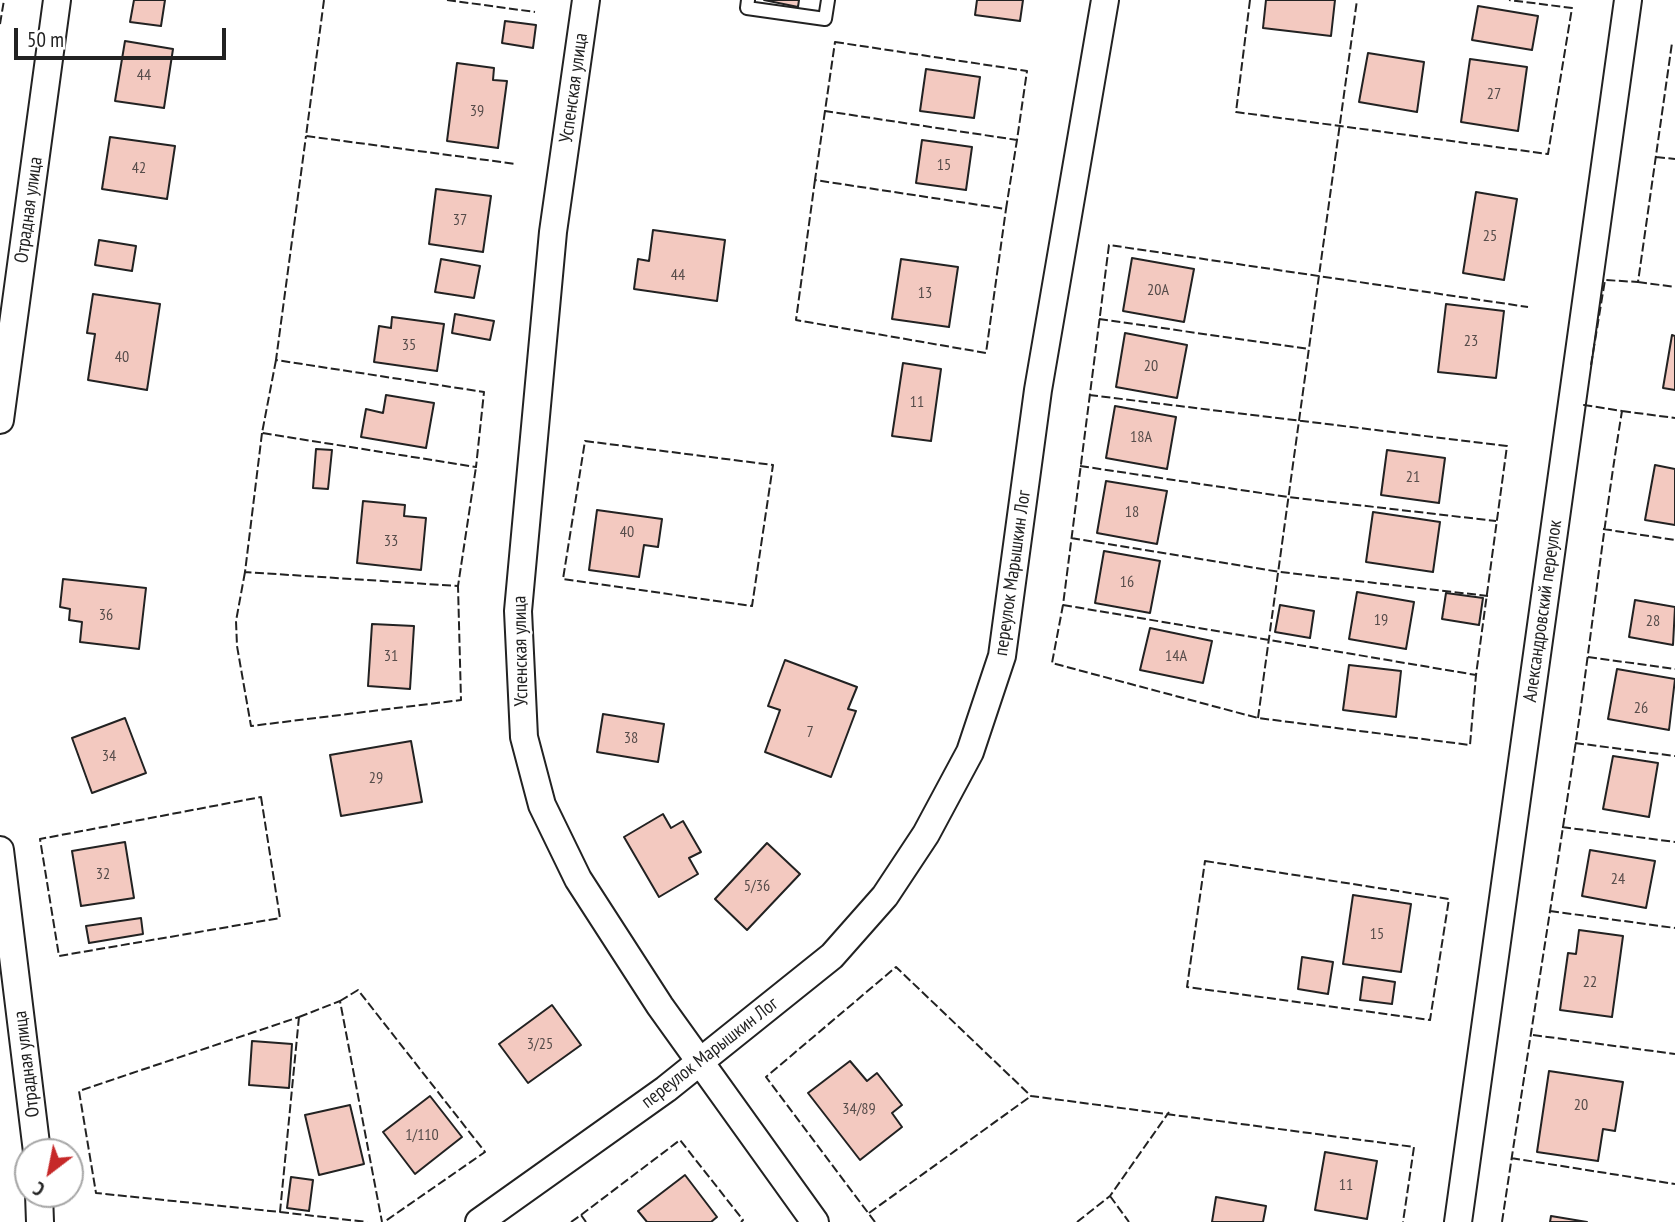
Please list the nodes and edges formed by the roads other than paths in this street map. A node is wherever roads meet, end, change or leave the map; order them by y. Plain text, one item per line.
1 (57, 0) edge
2 (586, 0) edge
3 (748, 0) edge
4 (828, 0) edge
5 (1105, 0) edge
6 (1628, 0) edge
7 (0, 420) edge
8 (0, 850) edge
9 (701, 1061) junction
10 (35, 1138) edge
11 (479, 1222) edge
12 (815, 1222) edge
13 (1458, 1222) edge

1 - 7 street, Отрадная улица
2 - 9 street, Успенская улица
3 - 4 lane
5 - 9 street, переулок Марышкин Лог
6 - 13 street, Александровский переулок
8 - 10 street, Отрадная улица
9 - 11 street, переулок Марышкин Лог
9 - 12 street, Успенская улица

